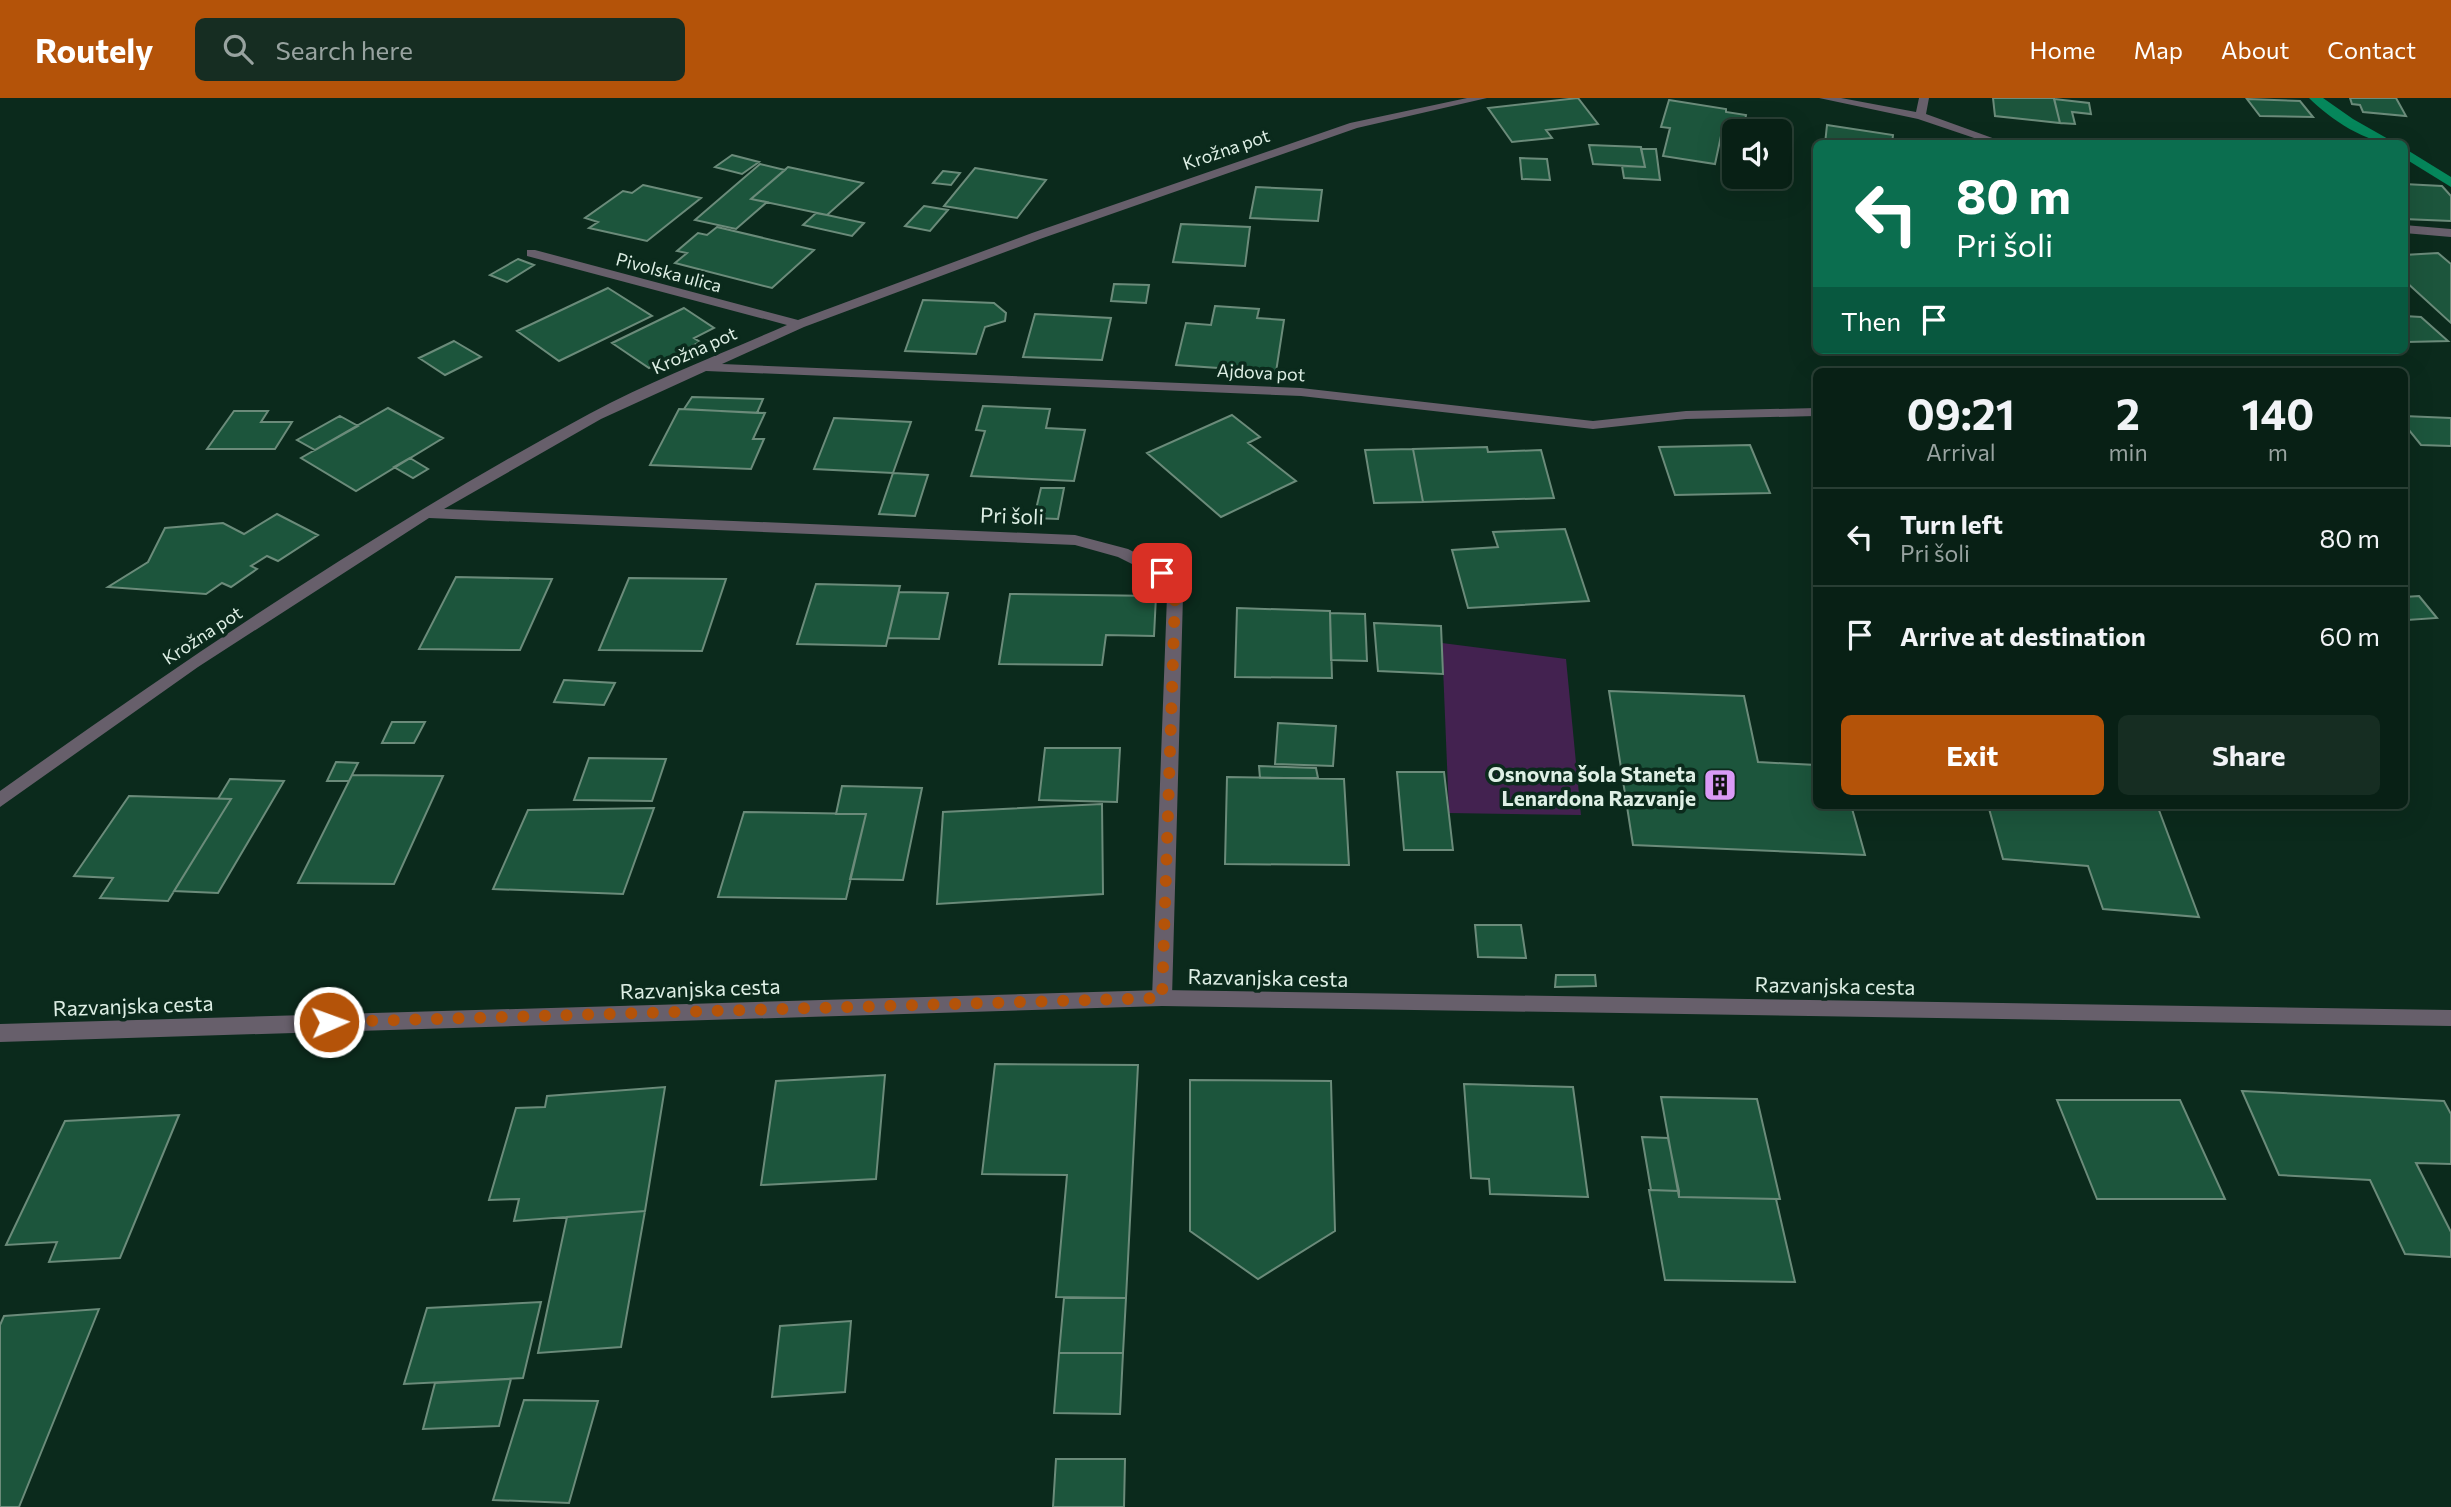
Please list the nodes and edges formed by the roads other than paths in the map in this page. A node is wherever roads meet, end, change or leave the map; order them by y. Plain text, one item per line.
1 (1482, 98) edge
2 (1824, 98) edge
3 (1924, 98) edge
4 (1920, 116) junction
5 (1992, 140) edge
6 (2408, 229) edge
7 (2451, 233) edge
8 (531, 254) dead end
9 (799, 324) junction
10 (702, 367) junction
11 (1813, 412) edge
12 (426, 513) junction
13 (0, 800) edge
14 (1162, 998) junction
15 (2451, 1018) edge
16 (0, 1032) edge

1 - 9 street, Krožna pot
2 - 4 street
3 - 4 street
4 - 5 street
6 - 7 street
8 - 9 street, Pivolska ulica
9 - 10 street, Krožna pot
10 - 11 street, Ajdova pot
10 - 12 street, Krožna pot
12 - 13 street, Krožna pot
12 - 14 street, Pri šoli
14 - 15 street, Razvanjska cesta
14 - 16 street, Razvanjska cesta

